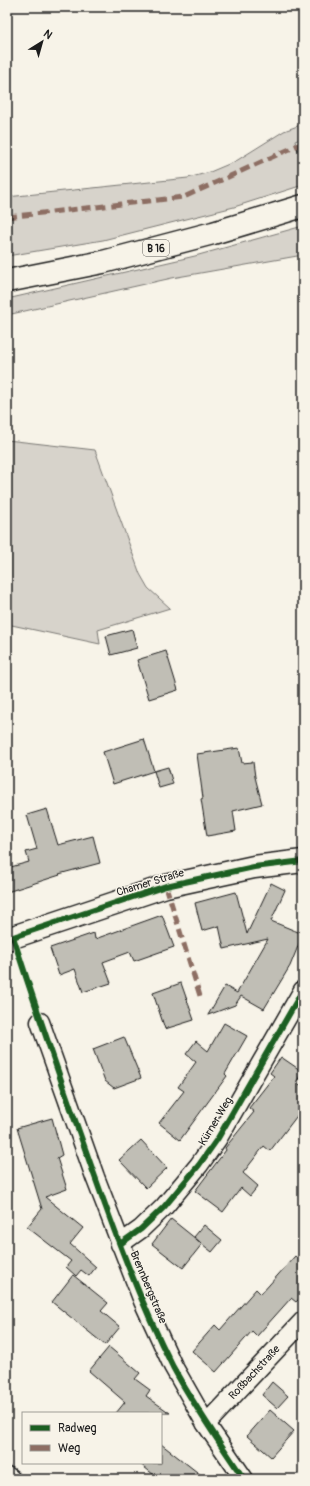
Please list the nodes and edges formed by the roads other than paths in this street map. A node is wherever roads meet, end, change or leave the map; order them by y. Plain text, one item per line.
1 (303, 206) edge
2 (7, 281) edge
3 (303, 861) edge
4 (7, 939) edge
5 (303, 990) edge
6 (40, 1022) dead end
7 (120, 1244) junction
8 (303, 1321) edge
9 (206, 1424) junction
10 (7, 1476) edge
11 (11, 1479) edge
12 (244, 1479) edge

1 - 2 main road, B 16
3 - 4 main road, Chamer Straße
5 - 7 street, Kürner Weg
6 - 7 street, Brennbergstraße
7 - 9 street, Brennbergstraße
8 - 9 street, Roßbachstraße
9 - 12 street, Brennbergstraße
10 - 11 street

